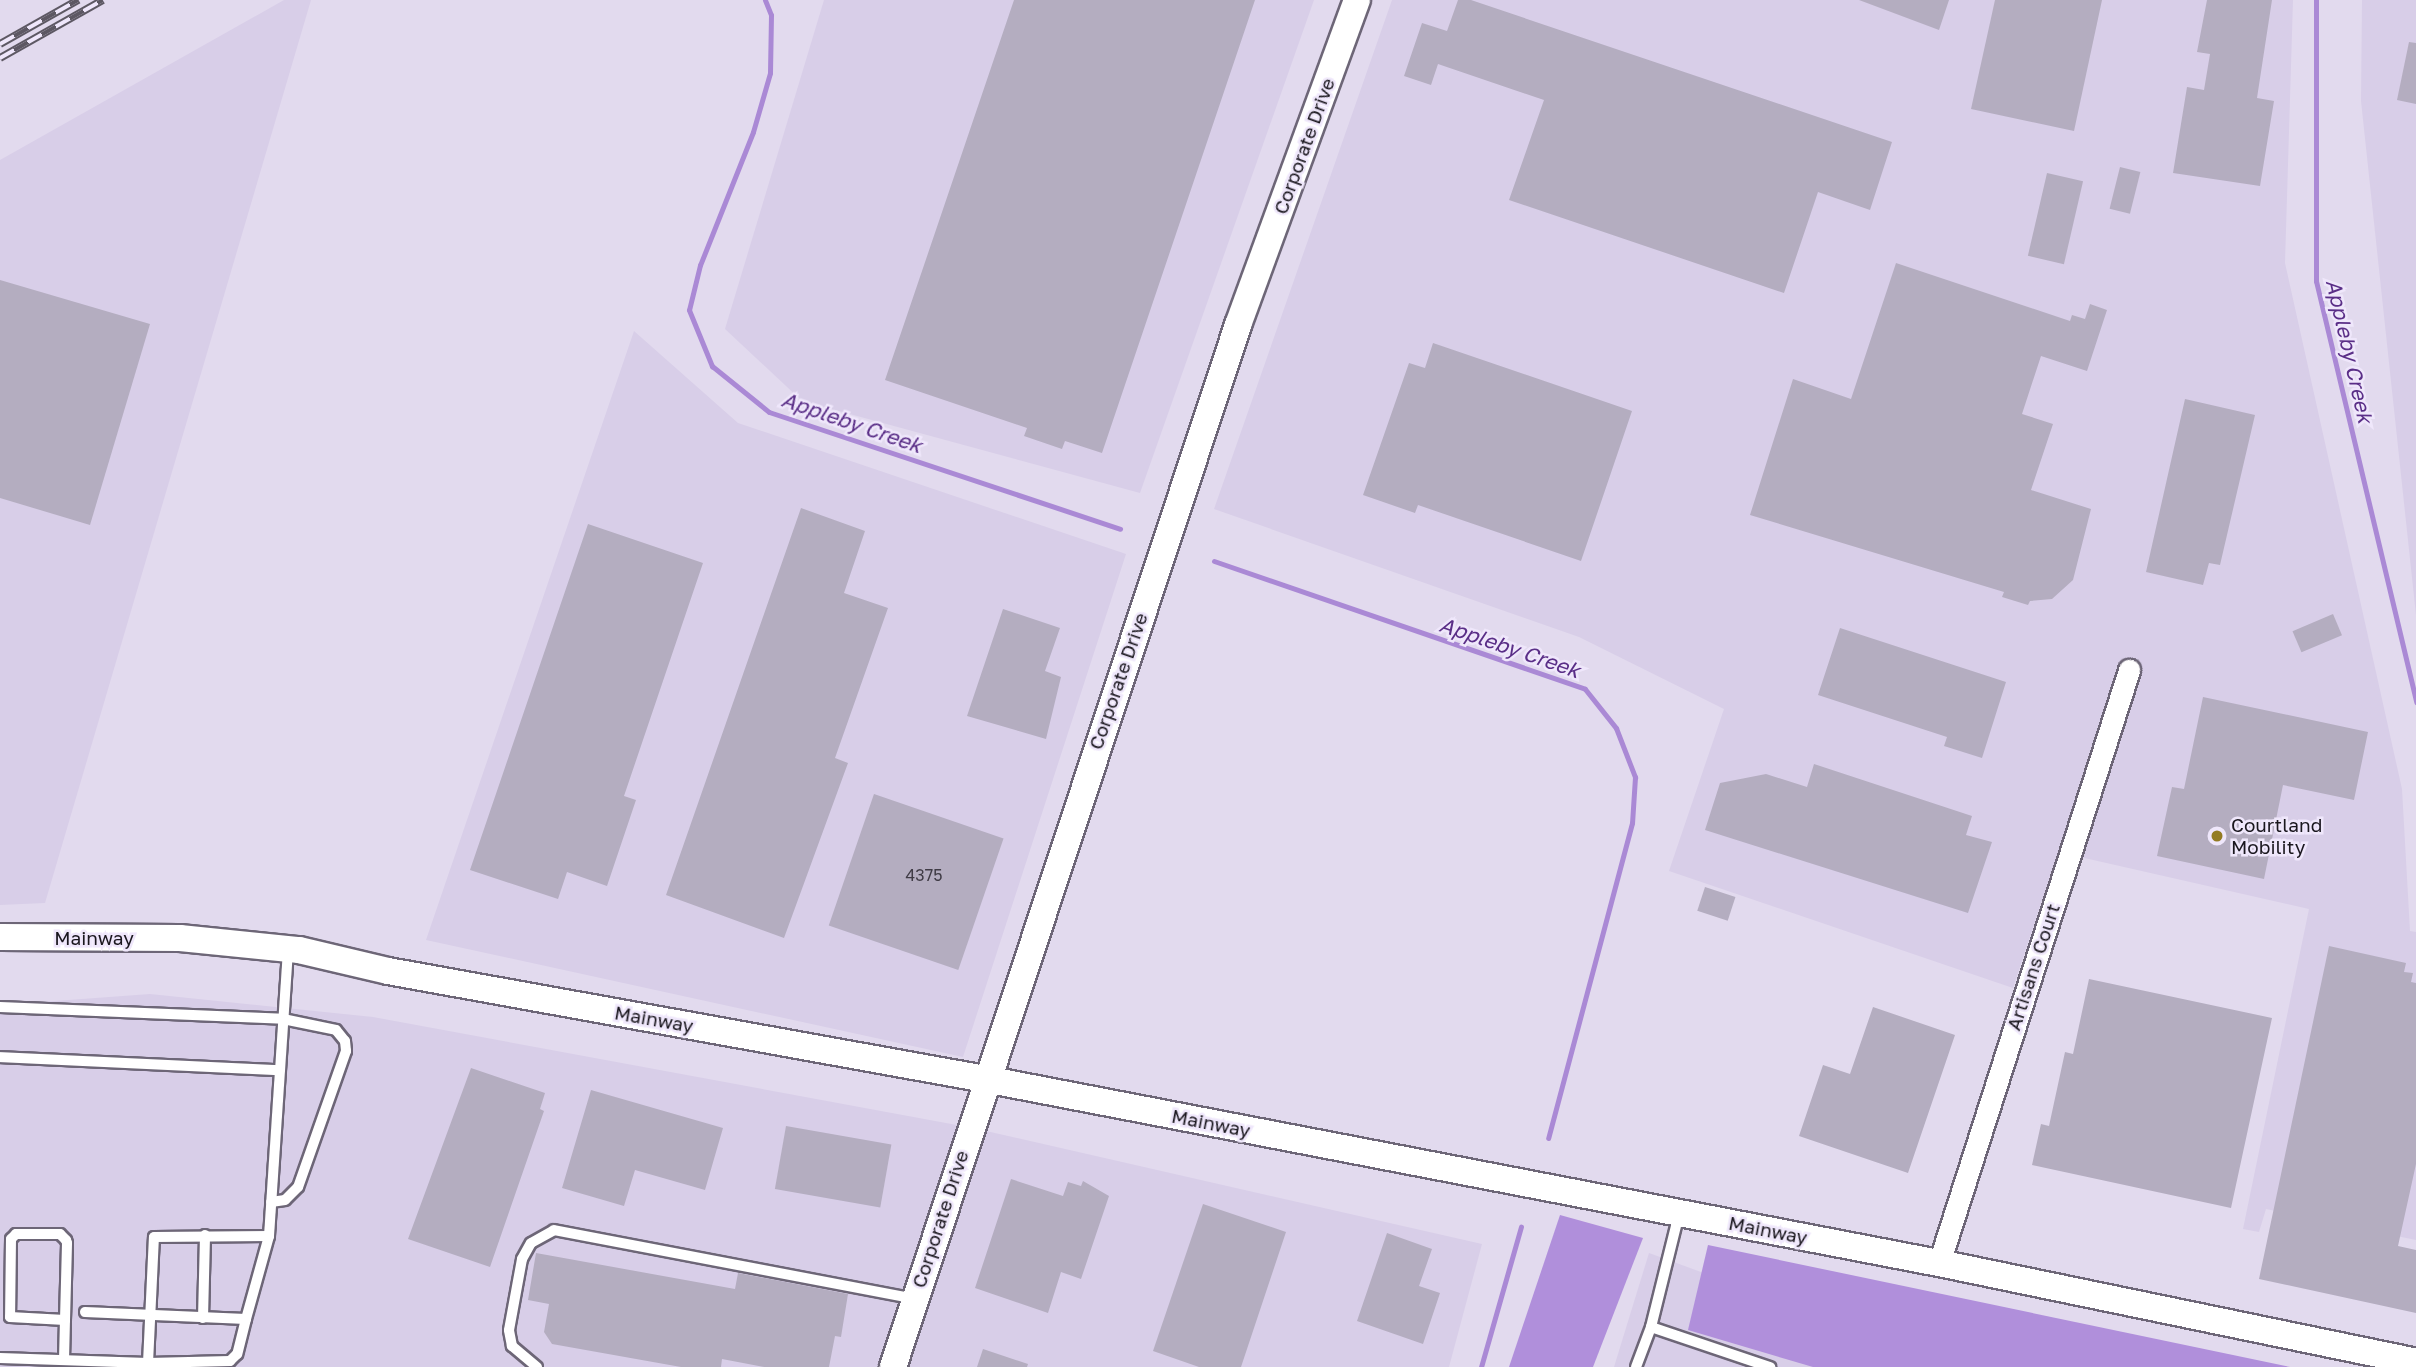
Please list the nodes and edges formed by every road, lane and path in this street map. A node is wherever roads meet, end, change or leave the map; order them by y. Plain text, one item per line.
1 (1357, 0) edge
2 (2129, 670) dead end
3 (0, 937) edge
4 (288, 949) junction
5 (0, 1006) edge
6 (283, 1019) junction
7 (0, 1057) edge
8 (280, 1070) junction
9 (985, 1079) junction
10 (271, 1202) junction
11 (1679, 1213) junction
12 (205, 1235) junction
13 (269, 1236) junction
14 (1939, 1264) junction
15 (915, 1299) junction
16 (85, 1312) dead end
17 (149, 1315) junction
18 (203, 1318) junction
19 (65, 1320) junction
20 (246, 1320) junction
21 (1651, 1327) junction
22 (0, 1358) edge
23 (64, 1360) junction
24 (2416, 1362) edge
25 (148, 1363) junction
26 (537, 1367) edge
27 (893, 1367) edge
28 (1636, 1367) edge
29 (1770, 1367) edge

1 - 9 street, Corporate Drive
2 - 14 street, Artisans Court
3 - 4 street, Mainway
4 - 6 lane
4 - 9 street, Mainway
5 - 6 lane
6 - 8 lane
6 - 10 lane
7 - 8 lane
8 - 10 lane
9 - 11 street, Mainway
9 - 15 street, Corporate Drive
10 - 13 lane
11 - 14 street, Mainway
11 - 21 lane
12 - 13 lane
12 - 17 lane
12 - 18 lane
13 - 20 lane
14 - 24 street, Mainway
15 - 26 lane
15 - 27 street, Corporate Drive
16 - 17 lane
17 - 18 lane
17 - 25 lane
18 - 20 lane
19 - 19 lane
19 - 23 lane
20 - 25 lane
21 - 28 lane
21 - 29 lane
22 - 23 lane
23 - 25 lane

